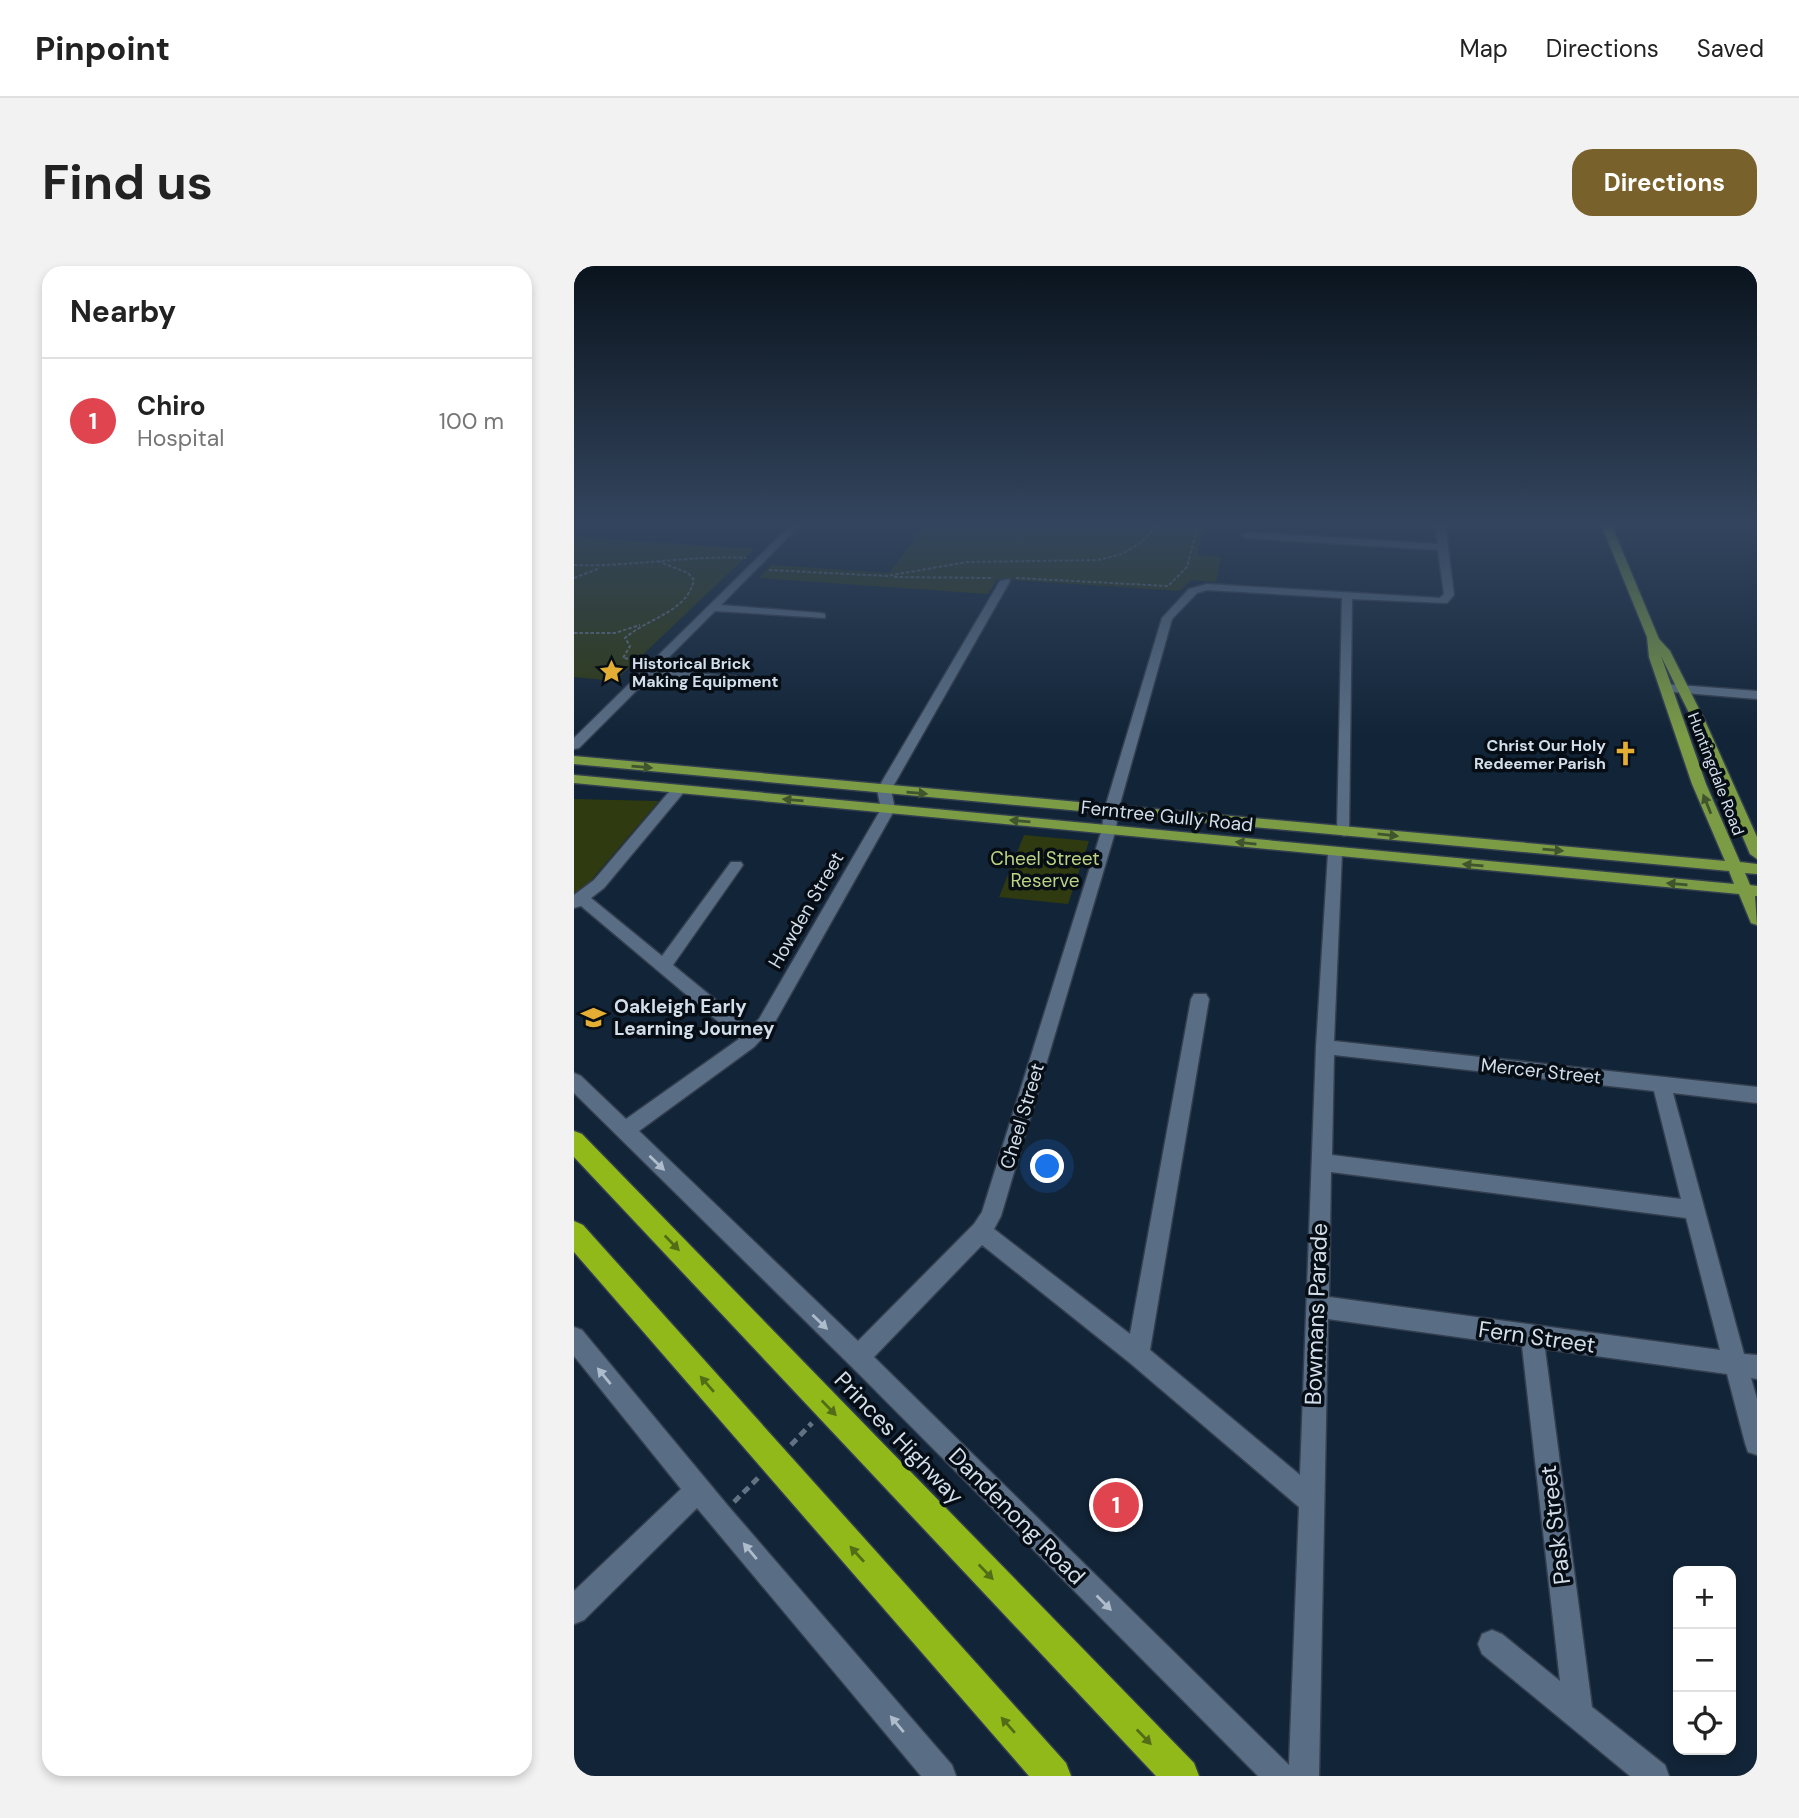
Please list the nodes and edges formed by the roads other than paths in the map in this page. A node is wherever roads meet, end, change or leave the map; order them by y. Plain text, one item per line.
1 (727, 594) edge
2 (999, 594) edge
3 (1191, 594) edge
4 (1305, 594) edge
5 (1449, 594) edge
6 (1635, 594) edge
7 (1347, 597) junction
8 (713, 608) junction
9 (821, 616) dead end
10 (1653, 637) junction
11 (647, 673) junction
12 (755, 682) dead end
13 (1665, 688) junction
14 (1683, 689) junction
15 (1757, 695) edge
16 (574, 745) edge
17 (574, 761) edge
18 (574, 779) edge
19 (678, 789) junction
20 (884, 790) junction
21 (888, 809) junction
22 (1110, 820) junction
23 (1344, 831) junction
24 (1335, 853) junction
25 (1757, 854) edge
26 (736, 865) dead end
27 (1734, 867) junction
28 (1757, 869) edge
29 (1751, 891) edge
30 (578, 901) edge
31 (1757, 919) edge
32 (662, 964) junction
33 (1200, 999) dead end
34 (751, 1039) junction
35 (1325, 1047) junction
36 (574, 1081) edge
37 (1661, 1084) junction
38 (1757, 1095) edge
39 (624, 1131) junction
40 (574, 1141) edge
41 (1321, 1162) junction
42 (1694, 1210) junction
43 (981, 1231) junction
44 (574, 1233) edge
45 (1317, 1307) junction
46 (1532, 1336) junction
47 (574, 1338) edge
48 (1138, 1354) junction
49 (857, 1358) junction
50 (1746, 1366) edge
51 (1757, 1443) edge
52 (698, 1490) junction
53 (1311, 1501) junction
54 (574, 1610) edge
55 (1492, 1644) dead end
56 (1578, 1713) junction
57 (941, 1776) edge
58 (1053, 1776) edge
59 (1181, 1776) edge
60 (1279, 1776) edge
61 (1304, 1776) edge
62 (1654, 1776) edge

1 - 8 street
2 - 20 street
3 - 22 street, Cheel Street
4 - 7 street, Cheel Street
5 - 7 street
6 - 10 main road, Huntingdale Road
7 - 23 street
8 - 9 street
8 - 11 street
10 - 13 main road, Huntingdale Road
10 - 14 main road, Huntingdale Road
11 - 12 street
11 - 16 street
13 - 14 street
27 -> 13 main road, Huntingdale Road
14 - 15 street
14 - 25 main road, Huntingdale Road
17 -> 20 main road, Ferntree Gully Road
18 - 19 main road, Ferntree Gully Road
21 -> 19 main road, Ferntree Gully Road
19 - 30 street
20 - 21 street
20 -> 22 main road, Ferntree Gully Road
22 -> 21 main road, Ferntree Gully Road
21 - 34 street, Howden Street
22 - 23 main road, Ferntree Gully Road
24 -> 22 main road, Ferntree Gully Road
22 - 43 street, Cheel Street
23 -> 27 main road, Ferntree Gully Road
29 -> 24 main road, Ferntree Gully Road
24 - 35 street, Bowmans Parade
26 - 32 street
27 - 28 main road, Ferntree Gully Road
27 - 29 main road, Huntingdale Road
29 - 31 main road, Huntingdale Road
30 - 32 street
32 - 34 street
33 - 48 street
34 - 39 street, Howden Street
35 - 37 street, Mercer Street
35 - 41 street, Bowmans Parade
36 - 39 street, Dandenong Road
37 - 38 street, Mercer Street
37 - 42 street
39 -> 49 street, Dandenong Road
40 -> 59 highway, Princes Highway
41 - 42 street
41 - 45 street, Bowmans Parade
42 - 50 street
43 - 48 street
43 - 49 street, Cheel Street
58 -> 44 highway
45 - 46 street, Fern Street
45 - 53 street, Bowmans Parade
46 - 50 street, Fern Street
46 - 56 street, Pask Street
52 -> 47 street
48 - 53 street
49 -> 60 street, Dandenong Road
50 - 51 street
52 - 54 street
57 -> 52 street
53 - 61 street, Bowmans Parade
55 - 56 street
56 - 62 street

